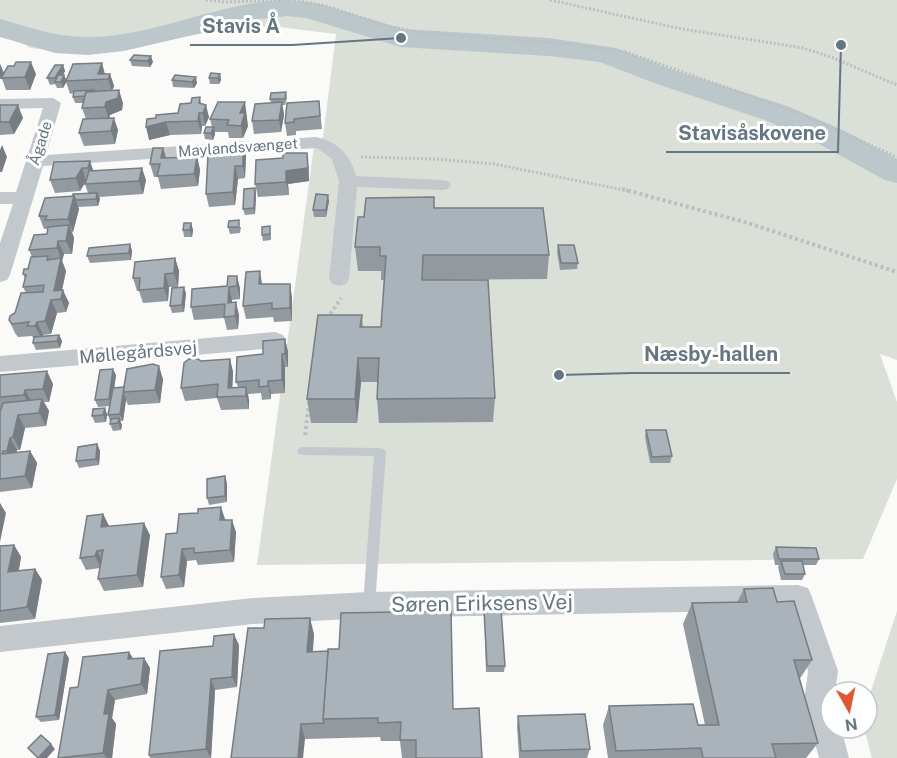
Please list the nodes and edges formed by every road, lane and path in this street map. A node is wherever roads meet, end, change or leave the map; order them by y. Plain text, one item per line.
1 (206, 0) edge
2 (285, 0) edge
3 (294, 0) edge
4 (550, 0) edge
5 (896, 84) edge
6 (0, 104) edge
7 (340, 157) junction
8 (897, 157) edge
9 (34, 161) junction
10 (348, 181) junction
11 (442, 186) dead end
12 (0, 198) edge
13 (22, 198) junction
14 (897, 272) edge
15 (0, 275) edge
16 (339, 279) joint
17 (325, 321) edge
18 (276, 340) edge
19 (0, 364) edge
20 (310, 396) edge
21 (303, 451) joint
22 (369, 605) junction
23 (0, 639) edge
24 (834, 758) edge

1 - 2 path
3 - 8 path
4 - 5 path
6 - 9 street, Ågade
7 - 9 street, Maylandsvænget
7 - 10 street
7 - 14 path
9 - 13 street, Ågade
10 - 11 street
10 - 16 street
12 - 13 street
13 - 15 street, Ågade
16 - 17 path
18 - 19 street, Møllegårdsvej
20 - 21 path
21 - 22 lane
22 - 23 street, Søren Eriksens Vej
22 - 24 street, Søren Eriksens Vej

